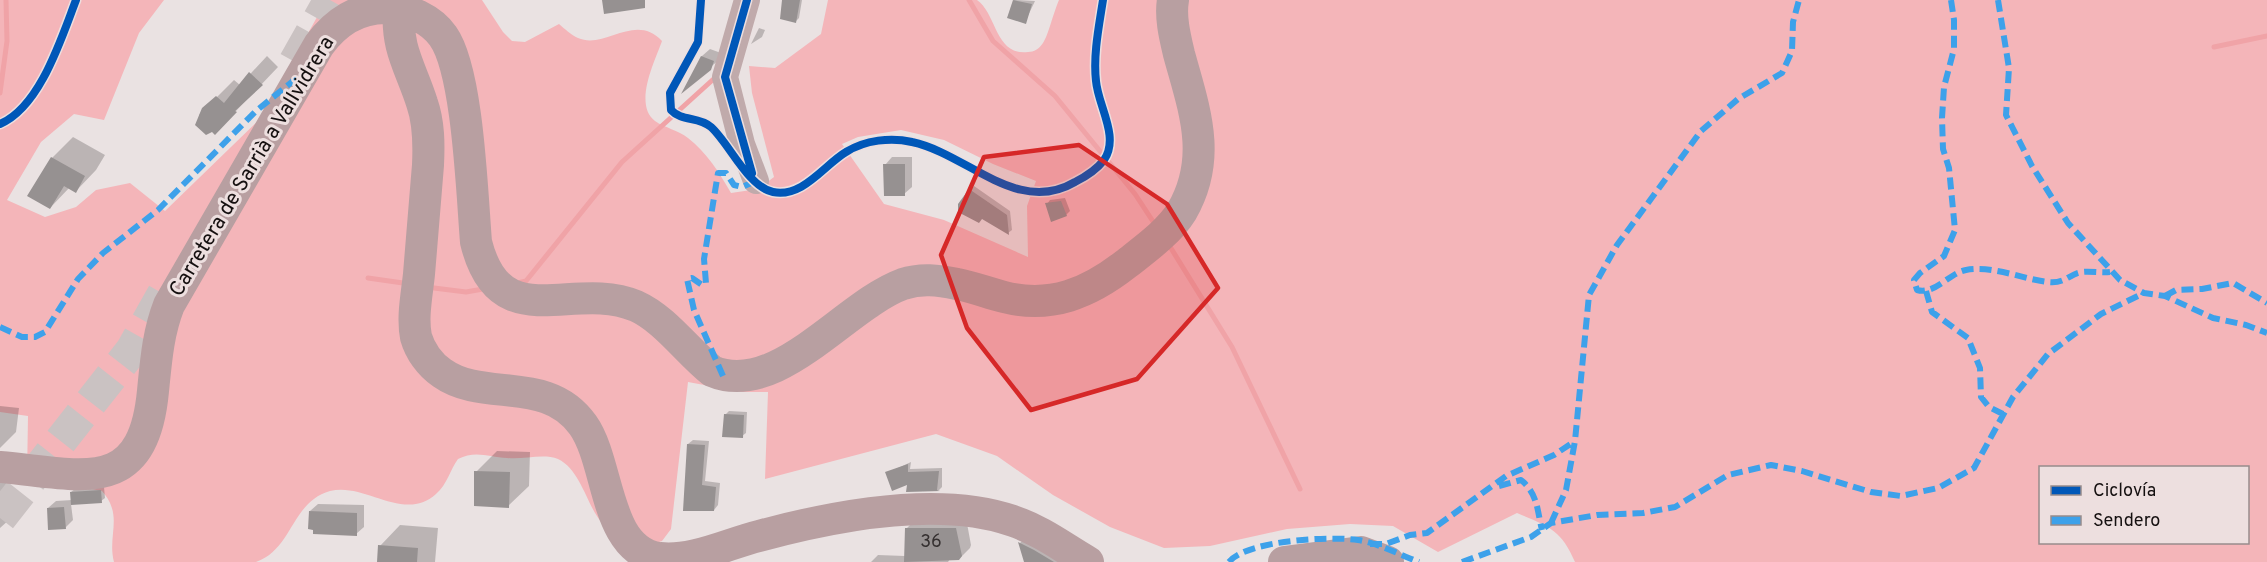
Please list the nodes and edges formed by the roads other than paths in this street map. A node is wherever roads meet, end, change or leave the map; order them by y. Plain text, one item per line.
1 (747, 0) edge
2 (1173, 0) edge
3 (399, 10) junction
4 (756, 181) dead end
5 (0, 467) edge
6 (1088, 562) edge
7 (1284, 562) edge
8 (1388, 562) edge

1 - 4 street
2 - 3 main road, Carretera de Sarrià a Vallvidrera
3 - 5 main road, Carretera de Sarrià a Vallvidrera
3 - 6 main road
7 - 8 main road

